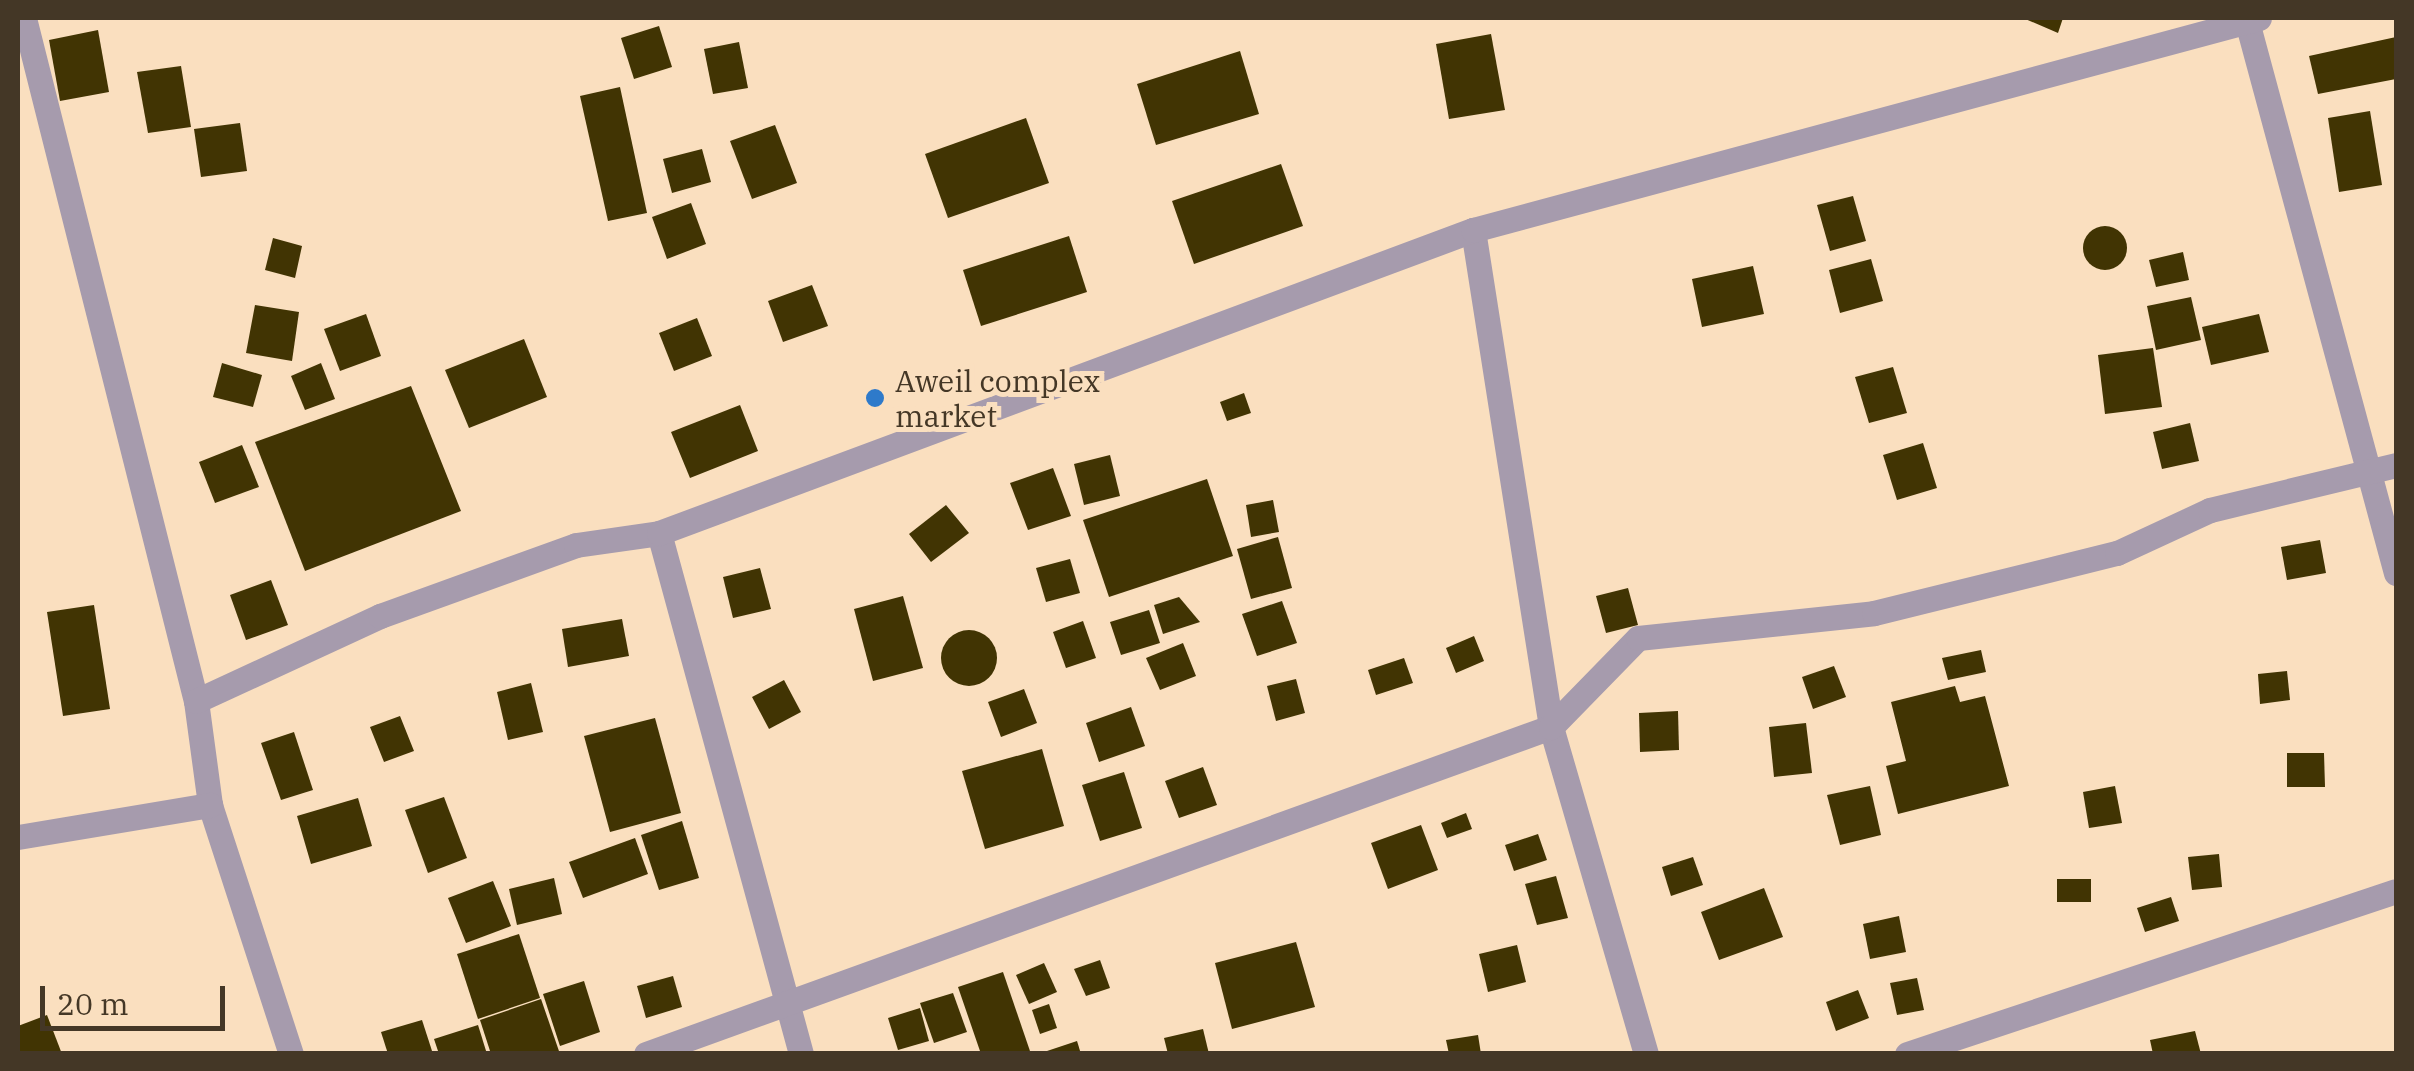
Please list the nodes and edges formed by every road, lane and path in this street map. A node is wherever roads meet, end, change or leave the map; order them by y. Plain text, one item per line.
1 (24, 18) edge
2 (2251, 19) edge
3 (1472, 230) junction
4 (2396, 464) edge
5 (2371, 472) junction
6 (659, 533) junction
7 (2396, 573) edge
8 (196, 700) junction
9 (1552, 727) junction
10 (210, 805) junction
11 (18, 838) edge
12 (2396, 891) edge
13 (788, 1004) junction
14 (291, 1054) edge
15 (646, 1054) edge
16 (801, 1054) edge
17 (1646, 1054) edge
18 (1907, 1054) edge

1 - 8 street
2 - 3 street
2 - 5 street
3 - 6 street
3 - 9 street
4 - 5 street
5 - 7 street
5 - 9 street
6 - 8 street
6 - 13 street
8 - 10 street
9 - 13 street
9 - 17 street
10 - 11 street
10 - 14 street
12 - 18 street
13 - 15 street
13 - 16 street

